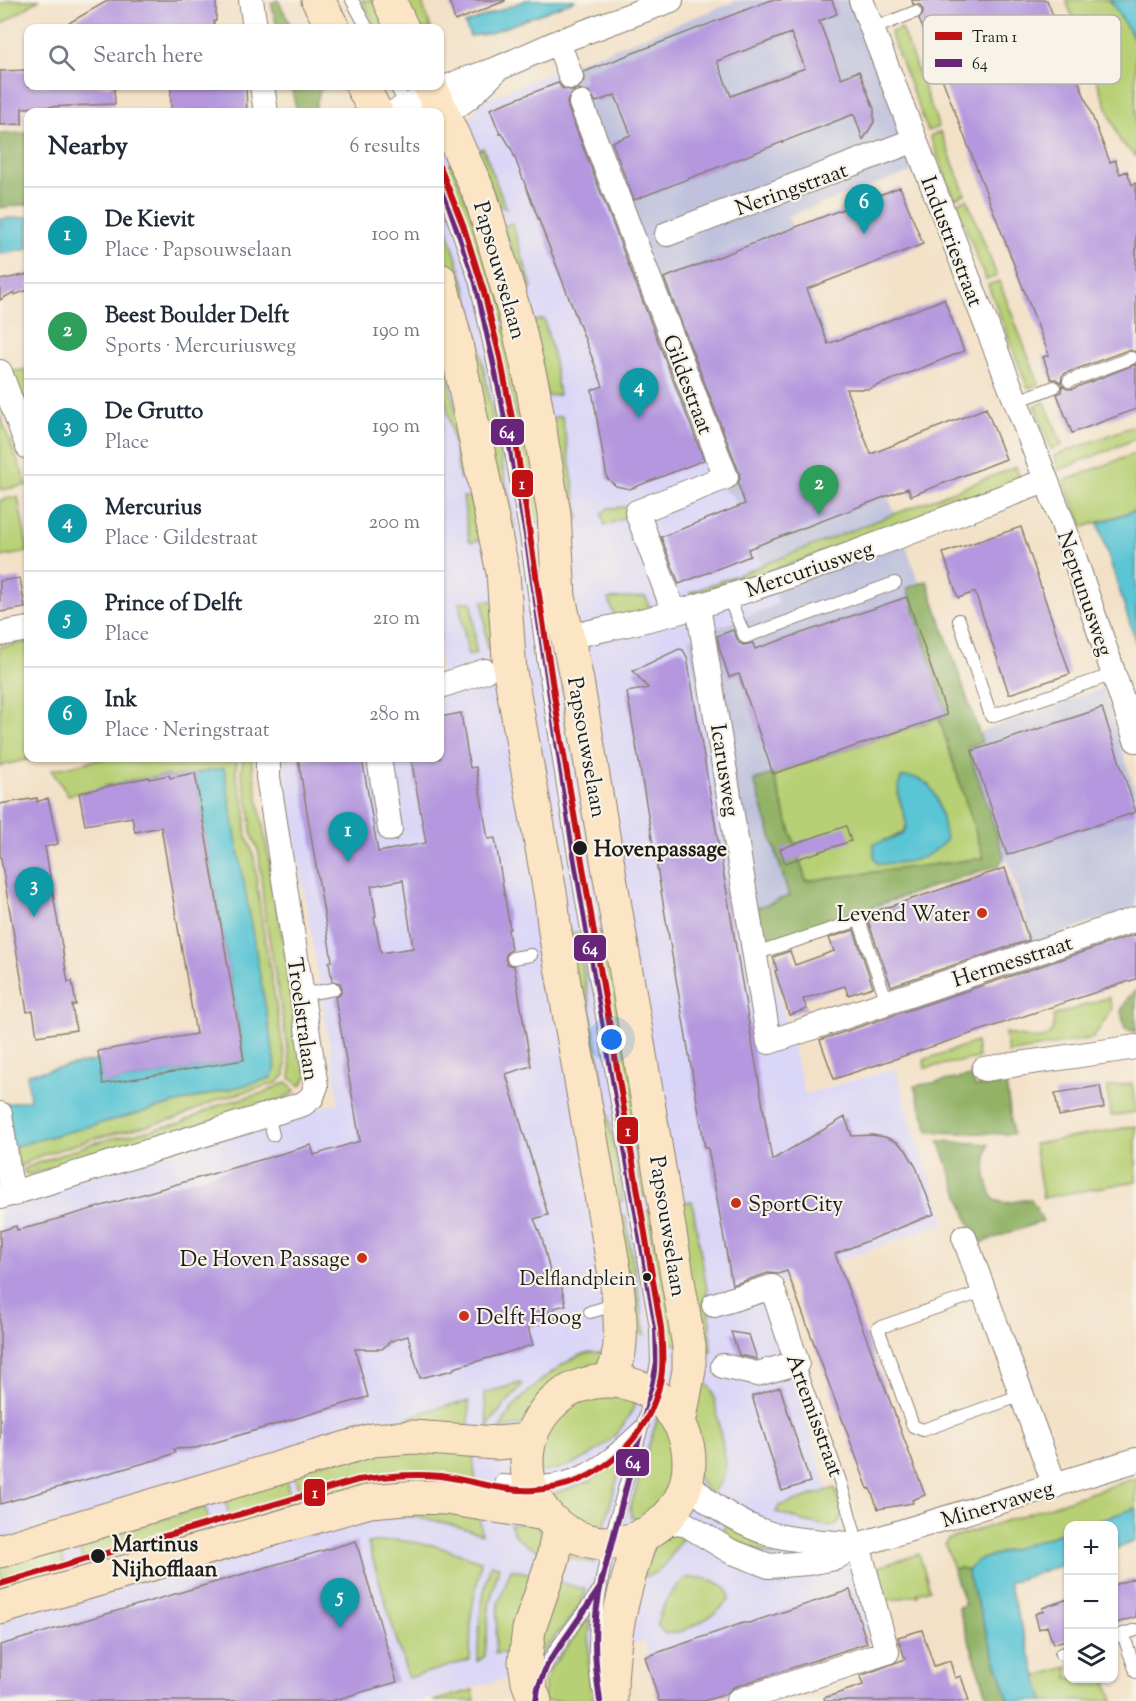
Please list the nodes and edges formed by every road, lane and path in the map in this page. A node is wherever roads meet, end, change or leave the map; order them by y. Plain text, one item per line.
1 (251, 0) edge
2 (318, 0) edge
3 (352, 0) edge
4 (389, 0) edge
5 (671, 0) edge
6 (861, 0) edge
7 (622, 9) edge
8 (915, 12) dead end
9 (254, 24) edge
10 (331, 24) edge
11 (365, 24) edge
12 (400, 24) edge
13 (872, 28) junction
14 (558, 42) junction
15 (571, 77) dead end
16 (263, 90) edge
17 (374, 90) edge
18 (581, 103) dead end
19 (414, 104) edge
20 (265, 108) edge
21 (915, 140) junction
22 (444, 146) edge
23 (444, 191) edge
24 (667, 234) dead end
25 (444, 296) edge
26 (1131, 358) dead end
27 (0, 372) edge
28 (1069, 381) dead end
29 (1054, 387) dead end
30 (1015, 402) junction
31 (24, 436) edge
32 (1045, 481) junction
33 (895, 583) dead end
34 (729, 596) junction
35 (698, 606) junction
36 (674, 612) junction
37 (959, 620) dead end
38 (24, 630) edge
39 (0, 634) edge
40 (568, 637) junction
41 (484, 671) dead end
42 (1114, 674) junction
43 (444, 685) edge
44 (1134, 726) edge
45 (268, 762) edge
46 (380, 762) edge
47 (390, 829) dead end
48 (1136, 919) edge
49 (755, 954) junction
50 (531, 955) dead end
51 (513, 958) dead end
52 (334, 989) dead end
53 (301, 995) junction
54 (887, 1002) junction
55 (769, 1042) joint
56 (1136, 1047) edge
57 (984, 1069) dead end
58 (0, 1114) edge
59 (7, 1196) edge
60 (964, 1237) dead end
61 (618, 1292) junction
62 (984, 1292) junction
63 (714, 1305) dead end
64 (590, 1312) dead end
65 (797, 1363) junction
66 (723, 1366) dead end
67 (606, 1381) junction
68 (651, 1393) junction
69 (1022, 1395) junction
70 (679, 1423) junction
71 (642, 1424) junction
72 (402, 1426) dead end
73 (432, 1437) junction
74 (529, 1440) junction
75 (1136, 1460) edge
76 (687, 1480) junction
77 (515, 1482) junction
78 (1055, 1486) junction
79 (552, 1520) junction
80 (651, 1530) junction
81 (611, 1543) junction
82 (858, 1545) junction
83 (0, 1551) edge
84 (600, 1588) junction
85 (0, 1608) edge
86 (1136, 1630) edge
87 (1118, 1636) edge
88 (1136, 1672) edge
89 (536, 1701) edge
90 (600, 1701) edge
91 (611, 1701) edge
92 (738, 1701) edge

1 - 9 street
2 - 10 street
3 - 11 lane
4 - 12 street
5 - 7 street
6 - 13 street, Industriestraat
7 - 14 street
8 - 13 lane
13 - 21 street, Industriestraat
14 - 15 street
14 - 19 street
16 - 20 street
17 - 19 street, Papsouwselaan
18 - 36 street, Gildestraat
21 - 24 street, Neringstraat
21 - 30 street, Industriestraat
22 - 40 street, Papsouwselaan
23 - 68 lane, Papsouwselaan
25 - 61 street
26 - 28 lane
27 - 31 street
29 - 30 lane
30 - 32 street, Industriestraat
32 - 34 street, Mercuriusweg
32 - 42 street, Neptunusweg
33 - 34 lane
34 - 35 street, Mercuriusweg
35 - 36 street, Mercuriusweg
35 - 49 street, Icarusweg
36 - 40 street, Mercuriusweg
37 - 42 lane
38 - 39 street
40 - 70 street, Papsouwselaan
41 - 43 street
42 - 44 street, Neptunusweg
45 - 53 street, Troelstralaan
46 - 47 street
48 - 54 street, Hermesstraat
49 - 54 lane
49 - 55 street, Icarusweg
50 - 51 lane
52 - 53 lane
53 - 59 street, Troelstralaan
54 - 55 street, Hermesstraat
56 - 57 street
58 - 59 street
60 - 62 street
61 - 64 lane
61 - 67 street
62 - 69 street
62 - 69 lane
63 - 65 street, Artemisstraat
65 - 66 street
65 - 82 lane, Artemisstraat
67 - 68 street
67 - 74 street
68 - 70 street
68 - 71 lane
69 - 78 street
70 - 76 street
71 - 77 lane
71 - 81 lane
72 - 73 lane
73 - 74 street
73 - 83 street
74 - 77 street
75 - 78 street, Minervaweg
76 - 80 street
76 - 82 street, Minervaweg
77 - 79 street
78 - 82 street, Minervaweg
79 - 81 street
79 - 85 street
79 - 89 street
80 - 81 street
80 - 82 street, Minervaweg
80 - 91 street
81 - 84 lane
82 - 92 street
84 - 89 lane
84 - 90 lane
86 - 87 lane
87 - 88 lane

